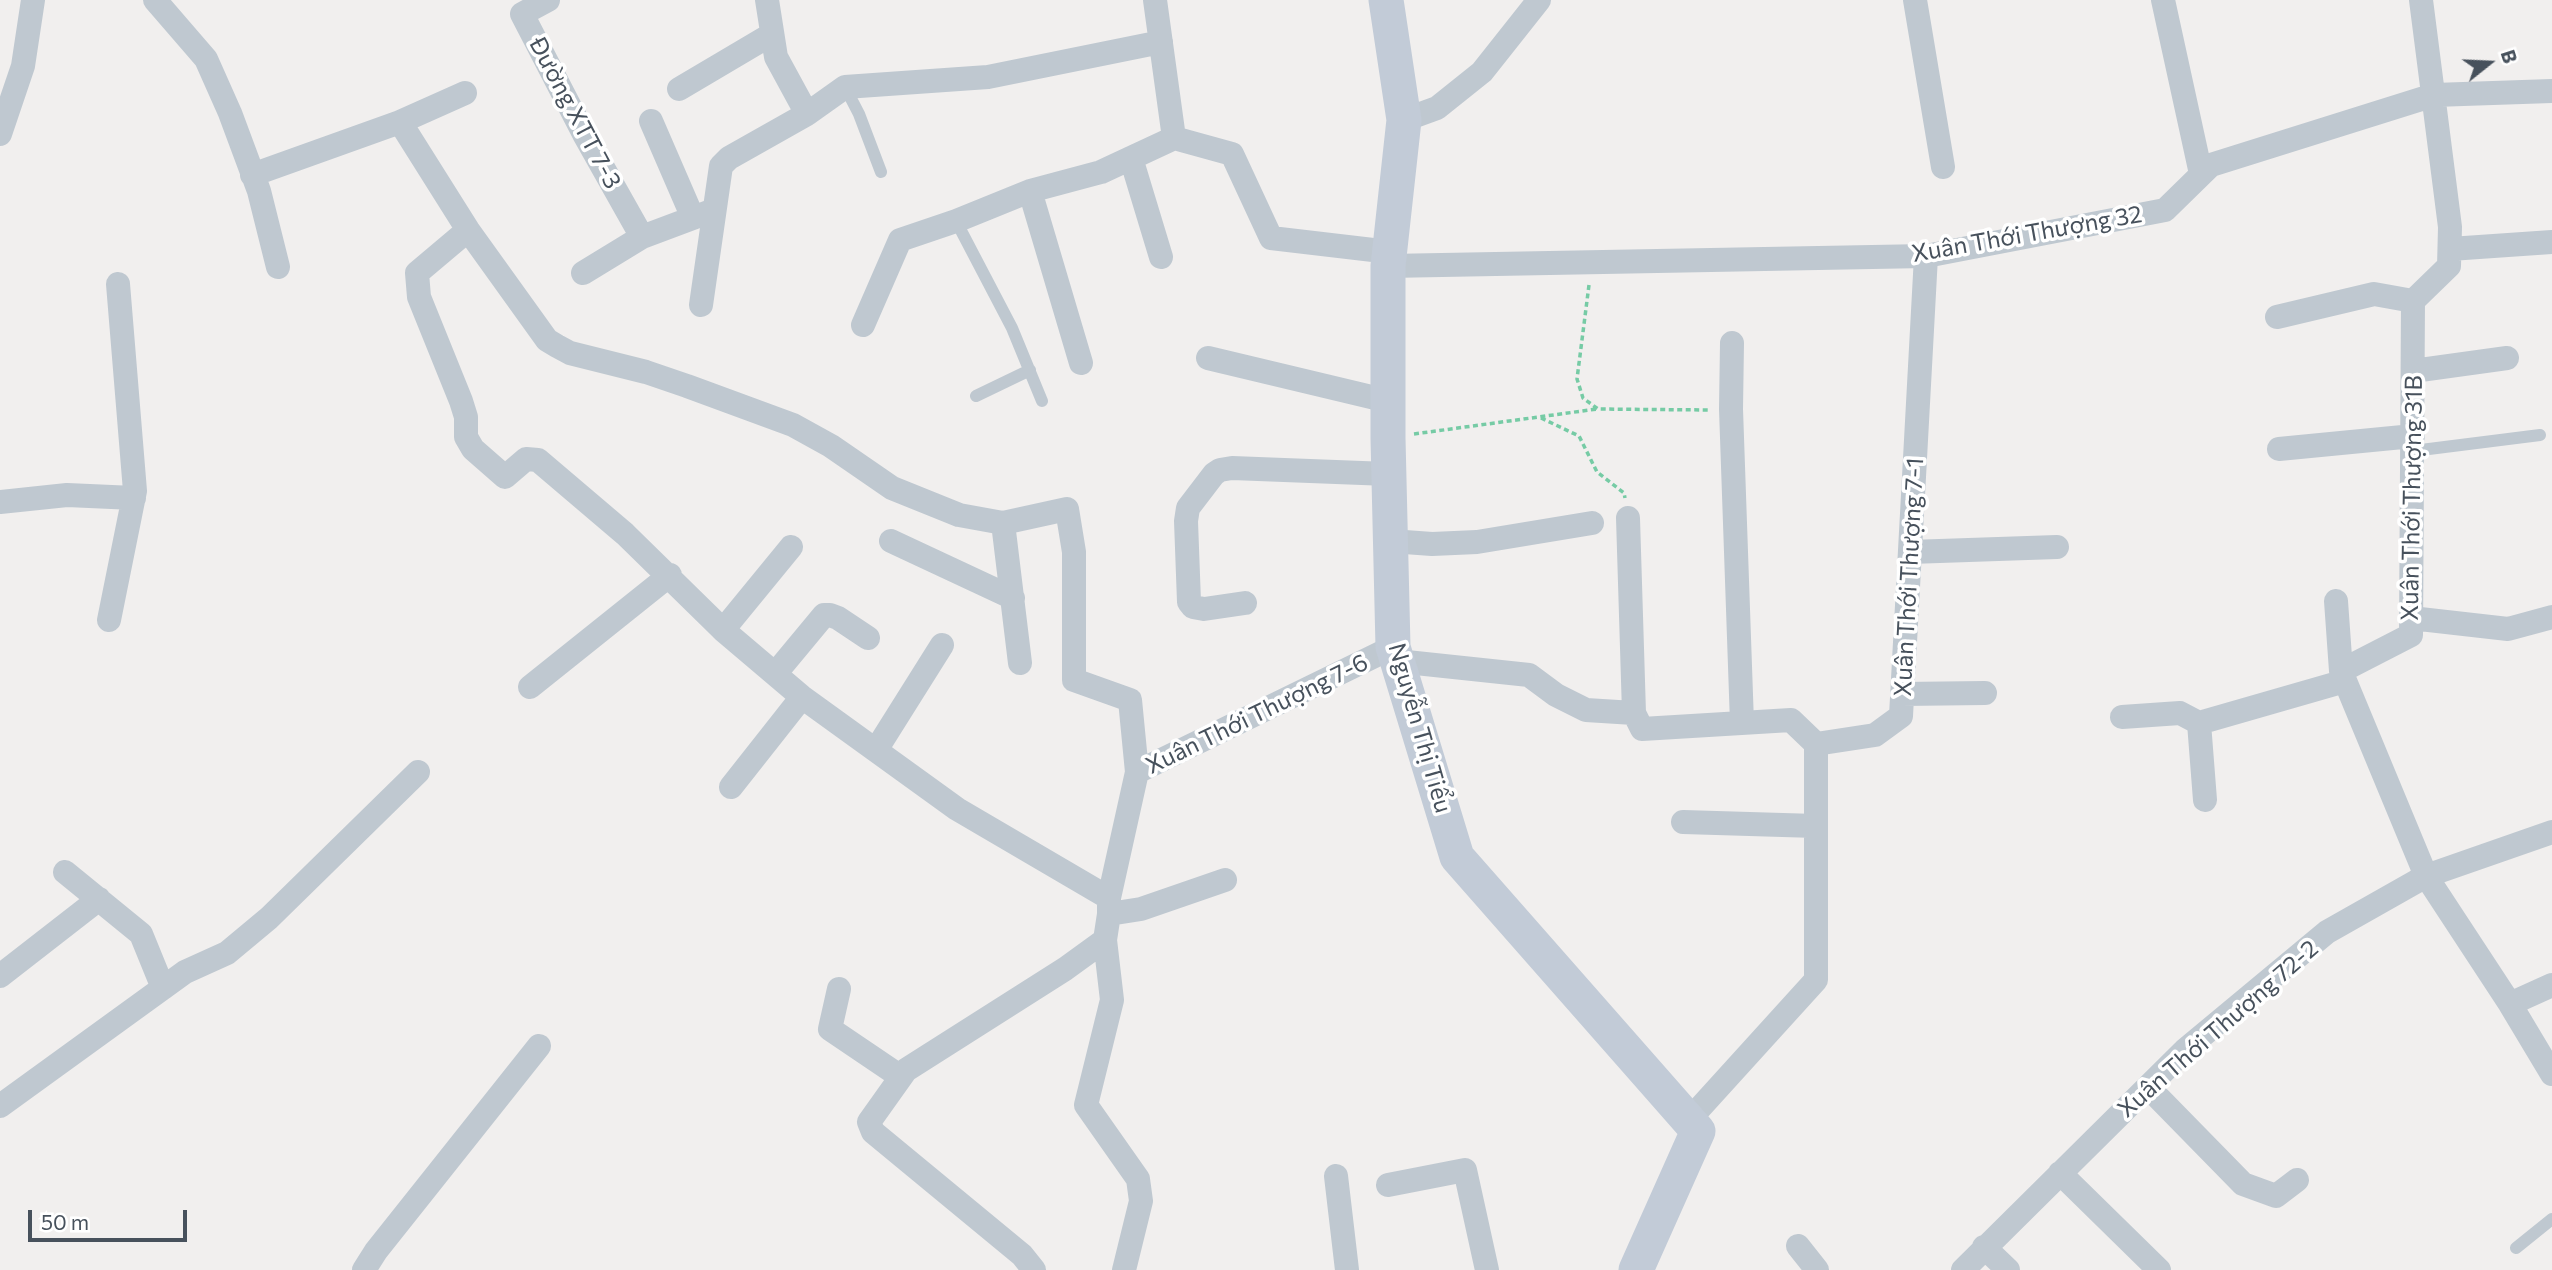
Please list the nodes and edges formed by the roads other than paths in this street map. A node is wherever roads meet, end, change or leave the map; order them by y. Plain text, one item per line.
1 (33, 0) edge
2 (155, 0) edge
3 (548, 0) edge
4 (767, 0) edge
5 (1156, 0) edge
6 (1386, 0) edge
7 (1539, 0) edge
8 (1914, 0) edge
9 (2163, 0) edge
10 (2421, 0) edge
11 (772, 34) junction
12 (1161, 42) junction
13 (845, 87) junction
14 (679, 89) dead end
15 (2552, 91) edge
16 (465, 93) dead end
17 (2434, 95) junction
18 (807, 114) junction
19 (1404, 120) junction
20 (651, 121) dead end
21 (400, 122) junction
22 (0, 134) edge
23 (1174, 138) junction
24 (1131, 158) junction
25 (1943, 167) dead end
26 (881, 172) dead end
27 (2201, 174) junction
28 (252, 175) junction
29 (1030, 191) junction
30 (704, 214) junction
31 (956, 221) junction
32 (468, 230) junction
33 (642, 236) junction
34 (2552, 242) edge
35 (2450, 249) junction
36 (1926, 256) junction
37 (1161, 257) dead end
38 (1389, 259) junction
39 (278, 267) dead end
40 (583, 273) dead end
41 (118, 285) dead end
42 (2413, 301) junction
43 (701, 305) dead end
44 (2277, 317) dead end
45 (863, 324) dead end
46 (1731, 343) dead end
47 (1208, 358) dead end
48 (2507, 358) dead end
49 (1081, 363) dead end
50 (1030, 370) junction
51 (2413, 371) junction
52 (976, 396) dead end
53 (1042, 401) dead end
54 (1388, 401) junction
55 (2540, 435) dead end
56 (2413, 444) junction
57 (2279, 449) dead end
58 (1388, 474) junction
59 (134, 498) junction
60 (0, 502) edge
61 (1628, 519) road end
62 (1003, 523) junction
63 (1592, 523) dead end
64 (891, 541) dead end
65 (1391, 541) junction
66 (791, 547) dead end
67 (2057, 547) dead end
68 (1910, 552) junction
69 (670, 575) junction
70 (1013, 598) junction
71 (2336, 601) dead end
72 (1245, 603) dead end
73 (2552, 617) edge
74 (2411, 618) junction
75 (109, 620) dead end
76 (723, 630) junction
77 (867, 638) dead end
78 (942, 645) dead end
79 (1395, 654) junction
80 (1020, 663) dead end
81 (775, 674) junction
82 (2343, 676) junction
83 (530, 687) dead end
84 (1986, 693) dead end
85 (1902, 694) junction
86 (802, 697) junction
87 (1634, 713) junction
88 (2122, 717) dead end
89 (1741, 723) junction
90 (2199, 723) junction
91 (1816, 744) junction
92 (876, 750) junction
93 (418, 772) dead end
94 (1137, 772) junction
95 (731, 787) dead end
96 (2205, 800) dead end
97 (1683, 822) dead end
98 (1816, 826) junction
99 (2552, 832) edge
100 (65, 872) dead end
101 (2426, 876) junction
102 (1226, 880) dead end
103 (99, 899) junction
104 (1109, 906) junction
105 (1104, 940) junction
106 (0, 976) edge
107 (2552, 985) edge
108 (163, 988) junction
109 (839, 989) dead end
110 (2510, 1004) junction
111 (539, 1046) dead end
112 (2552, 1074) edge
113 (901, 1077) junction
114 (2148, 1087) junction
115 (0, 1106) edge
116 (1688, 1121) junction
117 (2060, 1173) junction
118 (1336, 1177) dead end
119 (2297, 1180) dead end
120 (1388, 1185) dead end
121 (2552, 1219) edge
122 (1798, 1246) dead end
123 (1984, 1247) junction
124 (2516, 1248) dead end
125 (364, 1270) edge
126 (1034, 1270) edge
127 (1124, 1270) edge
128 (1347, 1270) edge
129 (1487, 1270) edge
130 (1636, 1270) edge
131 (1817, 1270) edge
132 (1963, 1270) edge
133 (2008, 1270) edge
134 (2159, 1270) edge

1 - 22 street
2 - 28 street
3 - 33 street, Đường XTT 7-3
4 - 11 street
5 - 12 street
6 - 19 street, Nguyễn Thị Tiểu
7 - 19 street
8 - 25 street
9 - 27 street
10 - 17 street
11 - 14 street
11 - 18 street
12 - 13 street
12 - 23 street
13 - 18 street
13 - 26 lane
15 - 17 street, Xuân Thới Thượng 32
16 - 21 street
17 - 27 street, Xuân Thới Thượng 32
17 - 35 street
18 - 30 street
19 - 38 street, Nguyễn Thị Tiểu
20 - 30 street
21 - 28 street
21 - 32 street
23 - 24 street
23 - 38 street, Xuân Thới Thượng 32
24 - 29 street
24 - 37 street
27 - 36 street, Xuân Thới Thượng 32
28 - 39 street
29 - 31 street
29 - 49 street
30 - 33 street
30 - 43 street
31 - 45 street
31 - 50 lane
32 - 62 street
32 - 69 street
33 - 40 street
34 - 35 street
35 - 42 street
36 - 38 street, Xuân Thới Thượng 32
36 - 68 street, Xuân Thới Thượng 7-1
38 - 54 street, Nguyễn Thị Tiểu
41 - 59 street
42 - 44 street
42 - 51 street, Xuân Thới Thượng 31B
46 - 89 street
47 - 54 street
48 - 51 street
50 - 52 lane
50 - 53 lane
51 - 56 street, Xuân Thới Thượng 31B
54 - 58 street, Nguyễn Thị Tiểu
55 - 56 lane
56 - 57 street
56 - 74 street, Xuân Thới Thượng 31B
58 - 65 street, Nguyễn Thị Tiểu
58 - 72 street
59 - 60 street
59 - 75 street
61 - 87 street
62 - 70 street
62 - 94 street
63 - 65 street
64 - 70 street
65 - 79 street, Nguyễn Thị Tiểu
66 - 76 street
67 - 68 street
68 - 85 street, Xuân Thới Thượng 7-1
69 - 76 street
69 - 83 street
70 - 80 street
71 - 82 street
73 - 74 street
74 - 82 street, Xuân Thới Thượng 31B
76 - 81 street
77 - 81 street
78 - 92 street
79 - 87 street
79 - 94 street, Xuân Thới Thượng 7-6
79 - 116 street, Nguyễn Thị Tiểu
81 - 86 street
82 - 90 street
82 - 101 street
84 - 85 street
85 - 91 street, Xuân Thới Thượng 7-1
86 - 92 street
86 - 95 street
87 - 89 street
88 - 90 street
89 - 91 street
90 - 96 street
91 - 98 street
92 - 104 street
93 - 108 street
94 - 104 street, Xuân Thới Thượng 7-6
97 - 98 street
98 - 116 street
99 - 101 street, Xuân Thới Thượng 72-2
100 - 103 street
101 - 110 street
101 - 114 street, Xuân Thới Thượng 72-2
102 - 104 street
103 - 106 street
103 - 108 street
104 - 105 street, Xuân Thới Thượng 7-6
105 - 113 street
105 - 127 street, Xuân Thới Thượng 7-6
107 - 110 street
108 - 115 street
109 - 113 street
110 - 112 street
111 - 125 street
113 - 126 street
114 - 117 street, Xuân Thới Thượng 72-2
114 - 119 street
116 - 130 street
117 - 123 street, Xuân Thới Thượng 72-2
117 - 134 street
118 - 128 street
120 - 129 street
121 - 124 lane
122 - 131 street
123 - 132 street, Xuân Thới Thượng 72-2
123 - 133 street

